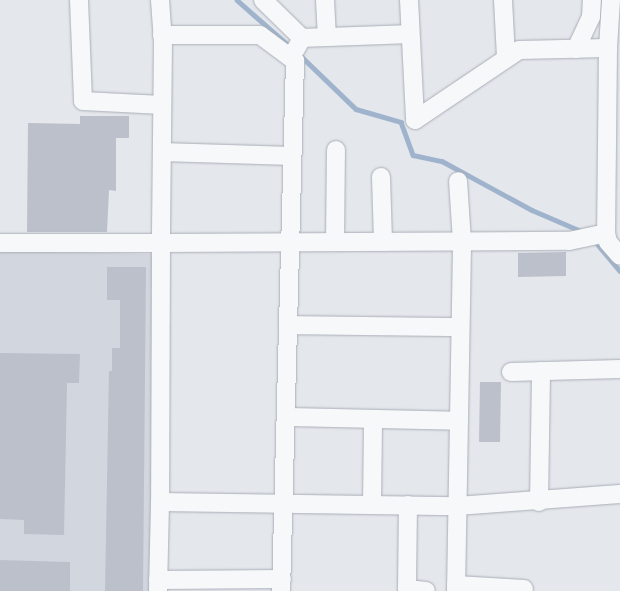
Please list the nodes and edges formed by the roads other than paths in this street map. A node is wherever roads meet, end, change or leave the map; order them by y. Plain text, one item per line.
1 (79, 0) edge
2 (160, 0) edge
3 (263, 0) edge
4 (325, 0) edge
5 (409, 0) edge
6 (503, 0) edge
7 (592, 0) edge
8 (611, 0) edge
9 (410, 34) junction
10 (162, 35) junction
11 (327, 37) junction
12 (301, 40) junction
13 (608, 48) junction
14 (576, 49) junction
15 (291, 58) junction
16 (506, 58) junction
17 (614, 91) edge
18 (162, 104) junction
19 (336, 150) dead end
20 (162, 152) junction
21 (292, 156) junction
22 (381, 177) dead end
23 (458, 181) dead end
24 (614, 189) edge
25 (594, 236) junction
26 (462, 241) junction
27 (290, 242) junction
28 (335, 242) junction
29 (383, 242) junction
30 (0, 243) edge
31 (161, 243) junction
32 (620, 256) edge
33 (288, 325) junction
34 (460, 327) junction
35 (620, 369) edge
36 (511, 372) dead end
37 (541, 372) junction
38 (286, 417) junction
39 (373, 419) junction
40 (459, 421) junction
41 (620, 494) edge
42 (160, 502) junction
43 (539, 502) junction
44 (284, 503) junction
45 (372, 505) junction
46 (408, 505) junction
47 (458, 506) junction
48 (282, 585) edge
49 (158, 586) edge
50 (456, 588) edge
51 (524, 589) dead end
52 (426, 591) edge

1 - 18 street
2 - 10 street
3 - 12 street
4 - 11 street
5 - 9 street
6 - 16 street
7 - 14 street
8 - 13 street
9 - 11 street
9 - 16 street
10 - 15 street
10 - 18 street
11 - 12 street
12 - 15 street
13 - 14 street
13 - 17 street
14 - 16 street
15 - 21 street
17 - 24 street
18 - 20 street
19 - 28 street
20 - 21 street
20 - 31 street
21 - 27 street
22 - 29 street
23 - 26 street
24 - 25 street
25 - 26 street
25 - 32 street
26 - 29 street
26 - 34 street
27 - 28 street
27 - 31 street
27 - 33 street
28 - 29 street
30 - 31 street
31 - 42 street
33 - 34 street
33 - 38 street
34 - 40 street
35 - 37 street
36 - 37 street
37 - 43 street
38 - 39 street
38 - 44 street
39 - 40 street
39 - 45 street
40 - 47 street
41 - 43 street
42 - 44 street
42 - 49 street
43 - 47 street
44 - 45 street
44 - 48 street
45 - 46 street
46 - 47 street
46 - 52 street
47 - 50 street
48 - 49 street
50 - 51 street

